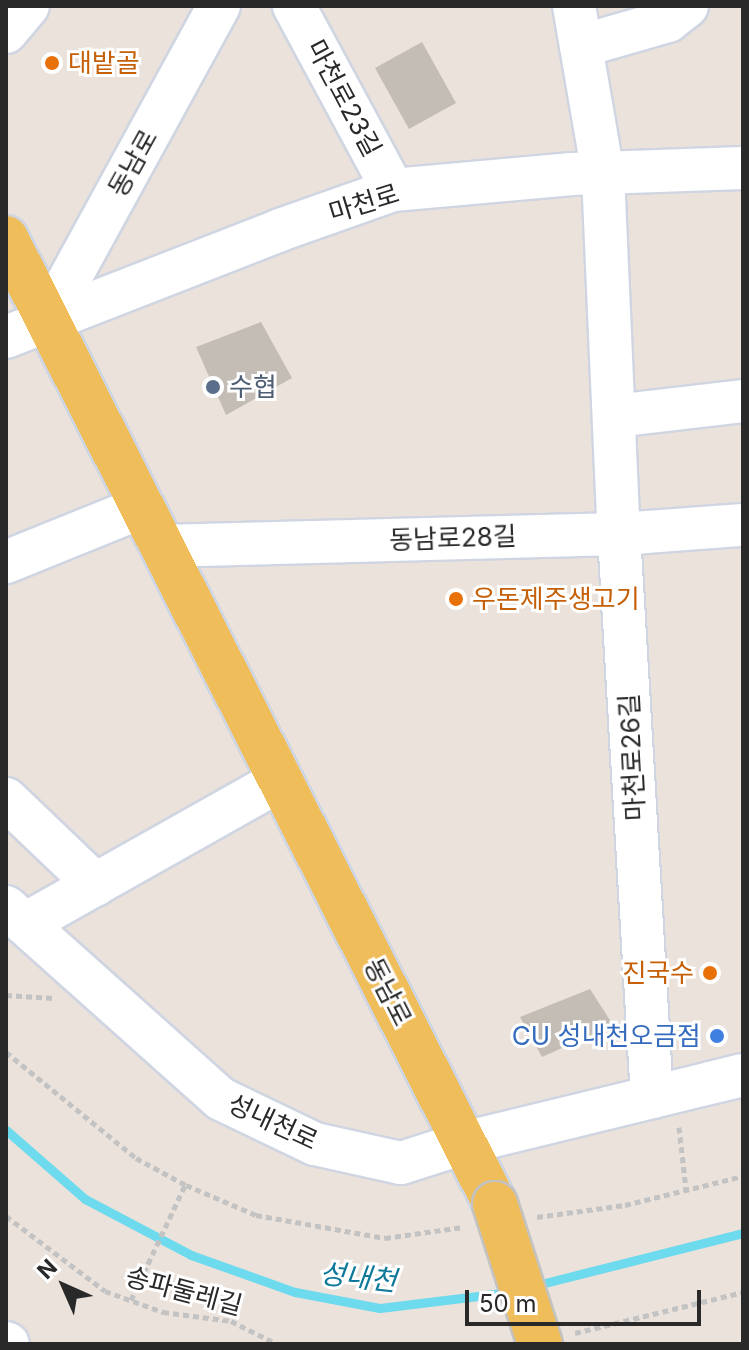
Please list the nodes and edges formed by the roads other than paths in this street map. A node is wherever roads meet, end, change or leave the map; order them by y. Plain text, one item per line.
1 (28, 6) edge
2 (219, 6) edge
3 (294, 6) edge
4 (687, 6) edge
5 (577, 26) edge
6 (6, 32) edge
7 (743, 168) edge
8 (603, 174) junction
9 (393, 190) junction
10 (6, 238) edge
11 (47, 320) junction
12 (6, 337) edge
13 (743, 401) edge
14 (615, 416) junction
15 (142, 507) junction
16 (743, 525) edge
17 (619, 534) junction
18 (162, 546) junction
19 (6, 562) edge
20 (281, 780) junction
21 (6, 799) edge
22 (96, 885) junction
23 (16, 916) edge
24 (743, 1075) edge
25 (663, 1094) junction
26 (464, 1143) junction
27 (551, 1340) edge

1 - 6 street
2 - 11 street, 동남로
3 - 9 street, 마천로23길
4 - 5 street
5 - 8 street, 마천로26길
7 - 8 street, 마천로
8 - 9 street, 마천로
8 - 14 street, 마천로26길
9 - 11 street, 마천로
10 - 11 main road, 동남로
11 - 12 street, 마천로
11 - 15 main road, 동남로
13 - 14 street
14 - 17 street, 마천로26길
15 - 18 main road, 동남로
15 - 19 street
16 - 17 street, 동남로28길
17 - 18 street, 동남로28길
17 - 25 street, 마천로26길
18 - 20 main road, 동남로
20 - 22 street
20 - 26 main road, 동남로
21 - 22 street
22 - 23 street
23 - 26 street, 성내천로
24 - 25 street, 성내천로
25 - 26 street, 성내천로
26 - 27 main road, 동남로, bridge

